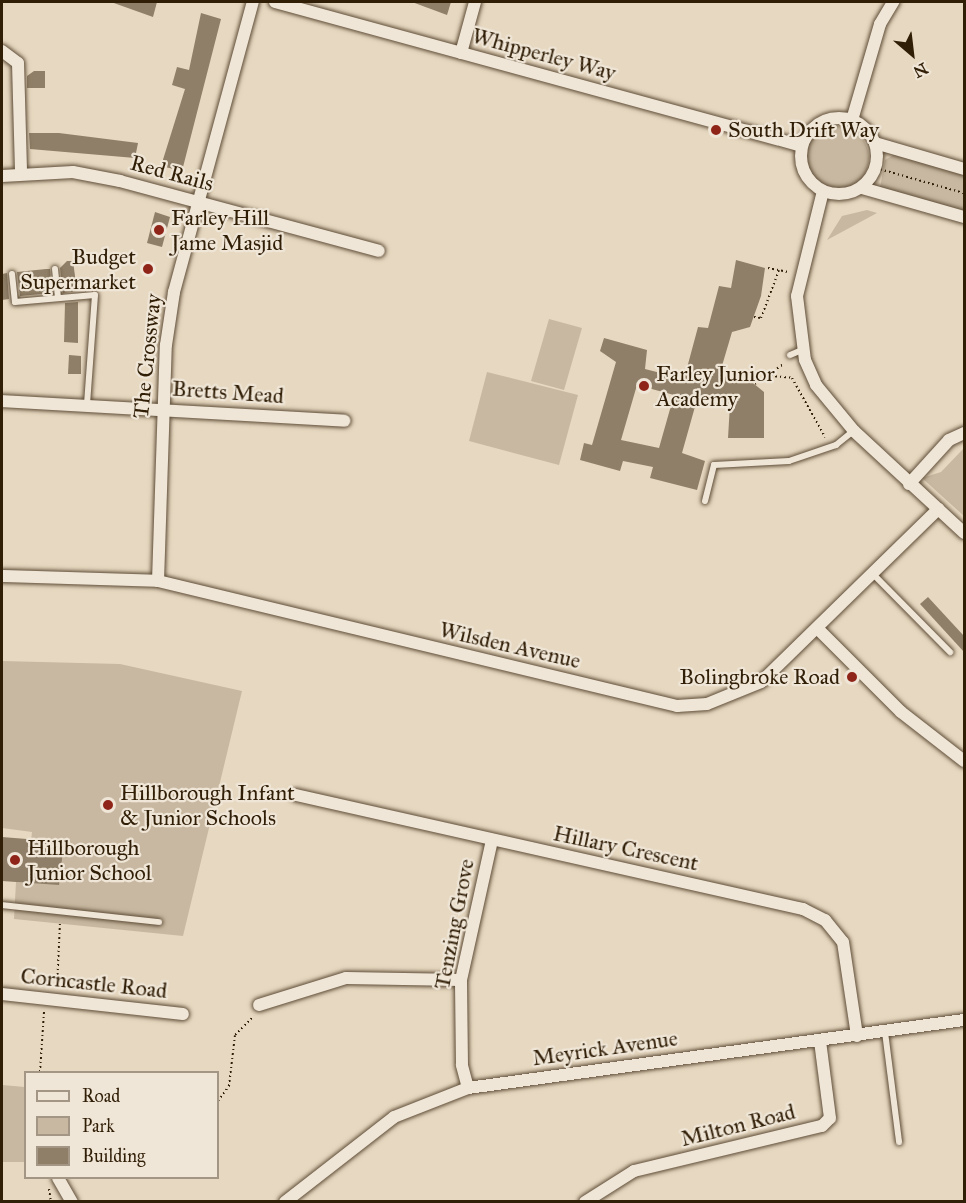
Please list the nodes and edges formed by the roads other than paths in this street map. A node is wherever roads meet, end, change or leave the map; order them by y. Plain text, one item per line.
1 (253, 2) edge
2 (275, 2) edge
3 (475, 2) edge
4 (893, 2) edge
5 (2, 51) edge
6 (461, 53) junction
7 (852, 120) junction
8 (875, 143) junction
9 (802, 146) junction
10 (964, 169) edge
11 (21, 173) junction
12 (2, 176) edge
13 (862, 188) junction
14 (823, 191) junction
15 (198, 202) junction
16 (964, 217) edge
17 (379, 251) dead end
18 (55, 269) dead end
19 (12, 274) dead end
20 (58, 297) junction
21 (789, 354) dead end
22 (803, 354) junction
23 (2, 401) edge
24 (87, 405) junction
25 (160, 408) junction
26 (344, 421) dead end
27 (854, 431) junction
28 (964, 433) edge
29 (909, 484) junction
30 (705, 501) dead end
31 (938, 509) junction
32 (964, 533) edge
33 (873, 574) junction
34 (2, 576) edge
35 (158, 581) junction
36 (819, 630) junction
37 (950, 652) dead end
38 (964, 761) edge
39 (296, 795) dead end
40 (492, 840) junction
41 (2, 905) edge
42 (159, 922) dead end
43 (461, 980) junction
44 (2, 994) edge
45 (258, 1005) road end
46 (183, 1014) dead end
47 (964, 1020) edge
48 (885, 1032) junction
49 (857, 1036) junction
50 (820, 1041) junction
51 (468, 1088) junction
52 (899, 1142) dead end
53 (59, 1179) edge
54 (72, 1202) edge
55 (285, 1202) edge
56 (585, 1202) edge

1 - 15 street, The Crossway
2 - 6 street, Whipperley Way
3 - 6 street
4 - 7 street
5 - 11 street
6 - 9 street, Whipperley Way
7 - 8 street
7 - 9 street
8 - 10 street
8 - 13 street
9 - 14 street
11 - 12 street, Red Rails
11 - 15 street, Red Rails
13 - 14 street
13 - 16 street
14 - 22 street
15 - 17 street, Red Rails
15 - 25 street, The Crossway
18 - 20 lane
19 - 20 lane
20 - 24 lane
21 - 22 lane
22 - 27 street
23 - 24 street, Bretts Mead
24 - 25 street, Bretts Mead
25 - 26 street, Bretts Mead
25 - 35 street, The Crossway
27 - 29 street
27 - 30 lane
28 - 29 street
29 - 31 street
31 - 32 street
31 - 33 street, Wilsden Avenue
33 - 36 street, Wilsden Avenue
33 - 37 lane
34 - 35 street, Wilsden Avenue
35 - 36 street, Wilsden Avenue
36 - 38 street
39 - 40 street, Hillary Crescent
40 - 43 street, Tenzing Grove
40 - 49 street, Hillary Crescent
41 - 42 lane
43 - 45 street
43 - 51 street, Tenzing Grove
44 - 46 street, Corncastle Road
47 - 48 street, Meyrick Avenue
48 - 49 street, Meyrick Avenue
48 - 52 lane
49 - 50 street, Meyrick Avenue
50 - 51 street, Meyrick Avenue
50 - 56 street, Milton Road
51 - 55 street, Meyrick Avenue
53 - 54 street

